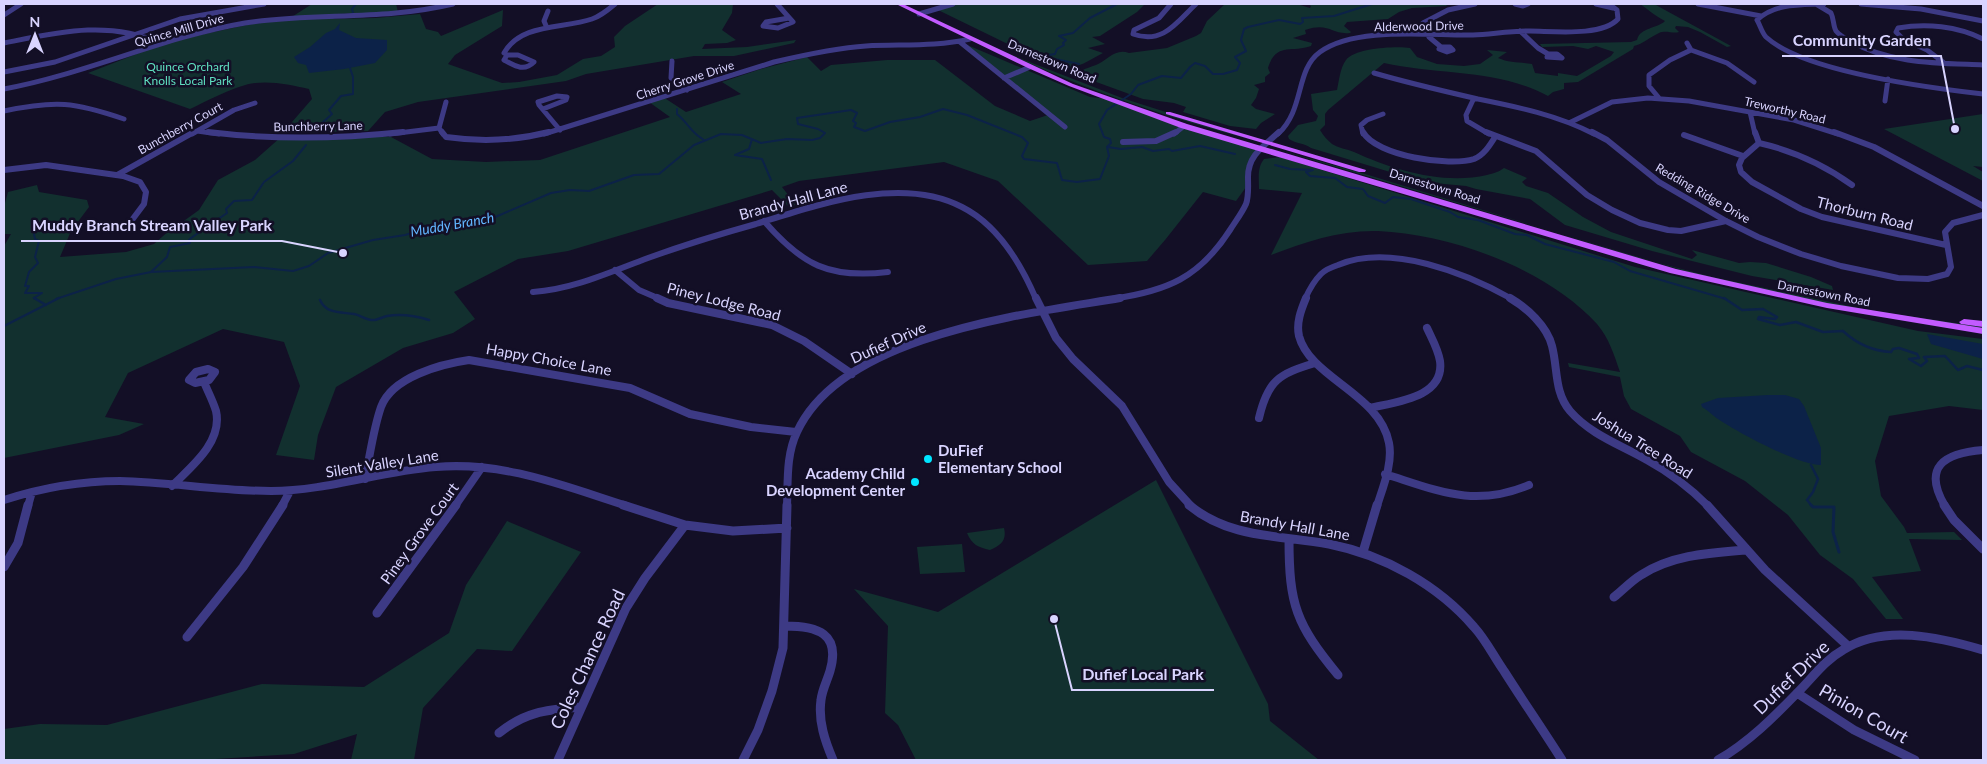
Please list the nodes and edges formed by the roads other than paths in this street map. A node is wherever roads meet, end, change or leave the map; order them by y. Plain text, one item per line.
1 (22, 4) edge
2 (264, 4) edge
3 (453, 4) edge
4 (615, 4) edge
5 (777, 4) edge
6 (899, 4) edge
7 (912, 4) edge
8 (953, 4) edge
9 (1196, 4) edge
10 (1475, 4) edge
11 (1515, 4) edge
12 (1528, 4) edge
13 (1596, 4) edge
14 (1609, 4) edge
15 (1698, 4) edge
16 (1815, 4) edge
17 (1824, 4) edge
18 (1861, 4) edge
19 (1175, 10) edge
20 (1617, 10) junction
21 (548, 11) dead end
22 (928, 11) junction
23 (919, 14) junction
24 (4, 15) edge
25 (1761, 16) junction
26 (789, 18) junction
27 (1983, 21) edge
28 (547, 28) junction
29 (1520, 31) junction
30 (136, 33) junction
31 (1426, 34) junction
32 (970, 39) junction
33 (1983, 39) edge
34 (960, 42) junction
35 (4, 43) edge
36 (162, 43) junction
37 (1687, 43) dead end
38 (1441, 47) dead end
39 (1691, 50) junction
40 (1548, 54) dead end
41 (507, 55) junction
42 (672, 61) dead end
43 (1944, 62) junction
44 (1983, 65) edge
45 (1030, 67) junction
46 (4, 72) edge
47 (1374, 73) dead end
48 (1004, 78) junction
49 (1888, 80) junction
50 (1754, 82) dead end
51 (4, 90) edge
52 (687, 90) junction
53 (1983, 94) edge
54 (1474, 98) junction
55 (1659, 98) junction
56 (1121, 100) junction
57 (1885, 101) dead end
58 (446, 102) dead end
59 (255, 103) dead end
60 (543, 109) junction
61 (4, 111) edge
62 (1750, 112) junction
63 (1383, 114) dead end
64 (124, 119) dead end
65 (1571, 122) junction
66 (1184, 126) junction
67 (440, 128) junction
68 (1064, 128) dead end
69 (560, 130) junction
70 (197, 131) junction
71 (1684, 135) dead end
72 (1495, 137) junction
73 (1123, 142) dead end
74 (1759, 143) junction
75 (1265, 145) junction
76 (1743, 156) junction
77 (4, 170) edge
78 (117, 175) junction
79 (1852, 185) dead end
80 (1983, 206) edge
81 (1983, 215) edge
82 (764, 221) junction
83 (1726, 221) junction
84 (129, 224) dead end
85 (1946, 245) junction
86 (615, 270) junction
87 (888, 272) dead end
88 (533, 292) dead end
89 (1041, 309) junction
90 (1983, 324) edge
91 (1427, 328) dead end
92 (1983, 331) edge
93 (1315, 363) junction
94 (852, 374) junction
95 (204, 382) dead end
96 (1370, 408) junction
97 (1259, 418) dead end
98 (796, 432) junction
99 (1983, 450) edge
100 (482, 467) junction
101 (1385, 474) junction
102 (364, 479) junction
103 (1529, 485) dead end
104 (172, 486) junction
105 (290, 491) junction
106 (32, 492) junction
107 (4, 500) edge
108 (684, 525) junction
109 (788, 528) junction
110 (1289, 538) junction
111 (1983, 549) edge
112 (1745, 550) junction
113 (1363, 552) junction
114 (4, 566) edge
115 (1614, 597) dead end
116 (377, 613) dead end
117 (785, 626) junction
118 (187, 637) dead end
119 (1848, 646) junction
120 (1983, 650) edge
121 (1338, 675) dead end
122 (1797, 693) junction
123 (582, 707) junction
124 (499, 733) dead end
125 (558, 760) edge
126 (743, 760) edge
127 (833, 760) edge
128 (1562, 760) edge
129 (1718, 760) edge
130 (1915, 760) edge

1 - 24 street
2 - 30 street
3 - 36 street, Quince Mill Drive
4 - 28 street
5 - 26 street
6 - 23 main road, Darnestown Road
7 - 22 main road, Darnestown Road
8 - 22 street
9 - 19 street
10 - 31 street
11 - 12 street
13 - 20 street
14 - 20 street
15 - 25 street
16 - 17 street
16 - 25 street
16 - 43 street
18 - 27 street
19 - 19 street
20 - 29 street, Alderwood Drive
21 - 28 street
22 - 23 street
22 - 56 main road, Darnestown Road
23 - 32 main road, Darnestown Road
25 - 49 street
26 - 26 street
28 - 41 street
29 - 31 street, Alderwood Drive
29 - 40 street
30 - 35 street
30 - 36 street
30 - 46 street
31 - 38 street
31 - 75 street, Alderwood Drive
32 - 34 street, Cherry Grove Drive
32 - 45 main road, Darnestown Road
33 - 43 street
34 - 48 street
34 - 52 street, Cherry Grove Drive
36 - 51 street, Quince Mill Drive
37 - 39 street
39 - 50 street
39 - 55 street
41 - 41 street
42 - 52 street
43 - 44 street
45 - 48 street
45 - 56 main road, Darnestown Road
47 - 54 street, Redding Ridge Drive
48 - 68 street
49 - 53 street
49 - 57 street
52 - 69 street, Cherry Grove Drive
54 - 65 street, Redding Ridge Drive
54 - 72 street
55 - 62 street, Treworthy Road
55 - 65 street, Treworthy Road
56 - 66 main road, Darnestown Road
56 - 75 main road, Darnestown Road
58 - 67 street
59 - 70 street, Bunchberry Court
60 - 60 street
60 - 69 street
61 - 64 street
62 - 74 street
62 - 80 street, Treworthy Road
63 - 72 street
65 - 83 street, Redding Ridge Drive
66 - 73 street
66 - 75 main road, Darnestown Road
67 - 69 street, Cherry Grove Drive
67 - 70 street, Bunchberry Lane
70 - 78 street, Bunchberry Court
71 - 76 street
72 - 83 street
74 - 76 street
74 - 79 street
75 - 89 street, Dufief Drive
75 - 90 main road, Darnestown Road
75 - 92 main road, Darnestown Road
76 - 85 street, Thorburn Road
77 - 78 street
78 - 84 street
81 - 85 street, Redding Ridge Drive
82 - 86 street, Brandy Hall Lane
82 - 87 street
82 - 89 street, Brandy Hall Lane
83 - 85 street, Redding Ridge Drive
86 - 88 street, Brandy Hall Lane
86 - 94 street, Piney Lodge Road
89 - 94 street, Dufief Drive
89 - 110 street, Brandy Hall Lane
91 - 96 street
93 - 96 street, Joshua Tree Road
93 - 97 street
93 - 112 street, Joshua Tree Road
94 - 98 street, Dufief Drive
95 - 104 street
96 - 101 street, Joshua Tree Road
98 - 102 street, Happy Choice Lane
98 - 109 street, Dufief Drive
99 - 111 street
100 - 102 street, Silent Valley Lane
100 - 108 street, Silent Valley Lane
100 - 116 street, Piney Grove Court
101 - 103 street
101 - 113 street, Joshua Tree Road
102 - 105 street, Silent Valley Lane
104 - 105 street, Silent Valley Lane
104 - 106 street, Silent Valley Lane
105 - 118 street
106 - 107 street, Silent Valley Lane
106 - 114 street
108 - 109 street, Silent Valley Lane
108 - 123 street, Coles Chance Road
109 - 117 street, Dufief Drive
110 - 113 street, Brandy Hall Lane
110 - 121 street
112 - 115 street
112 - 119 street, Joshua Tree Road
113 - 128 street, Brandy Hall Lane
117 - 126 street, Dufief Drive
117 - 127 street
119 - 120 street, Dufief Drive
119 - 122 street, Dufief Drive
122 - 129 street, Dufief Drive
122 - 130 street, Pinion Court
123 - 124 street
123 - 125 street, Coles Chance Road

